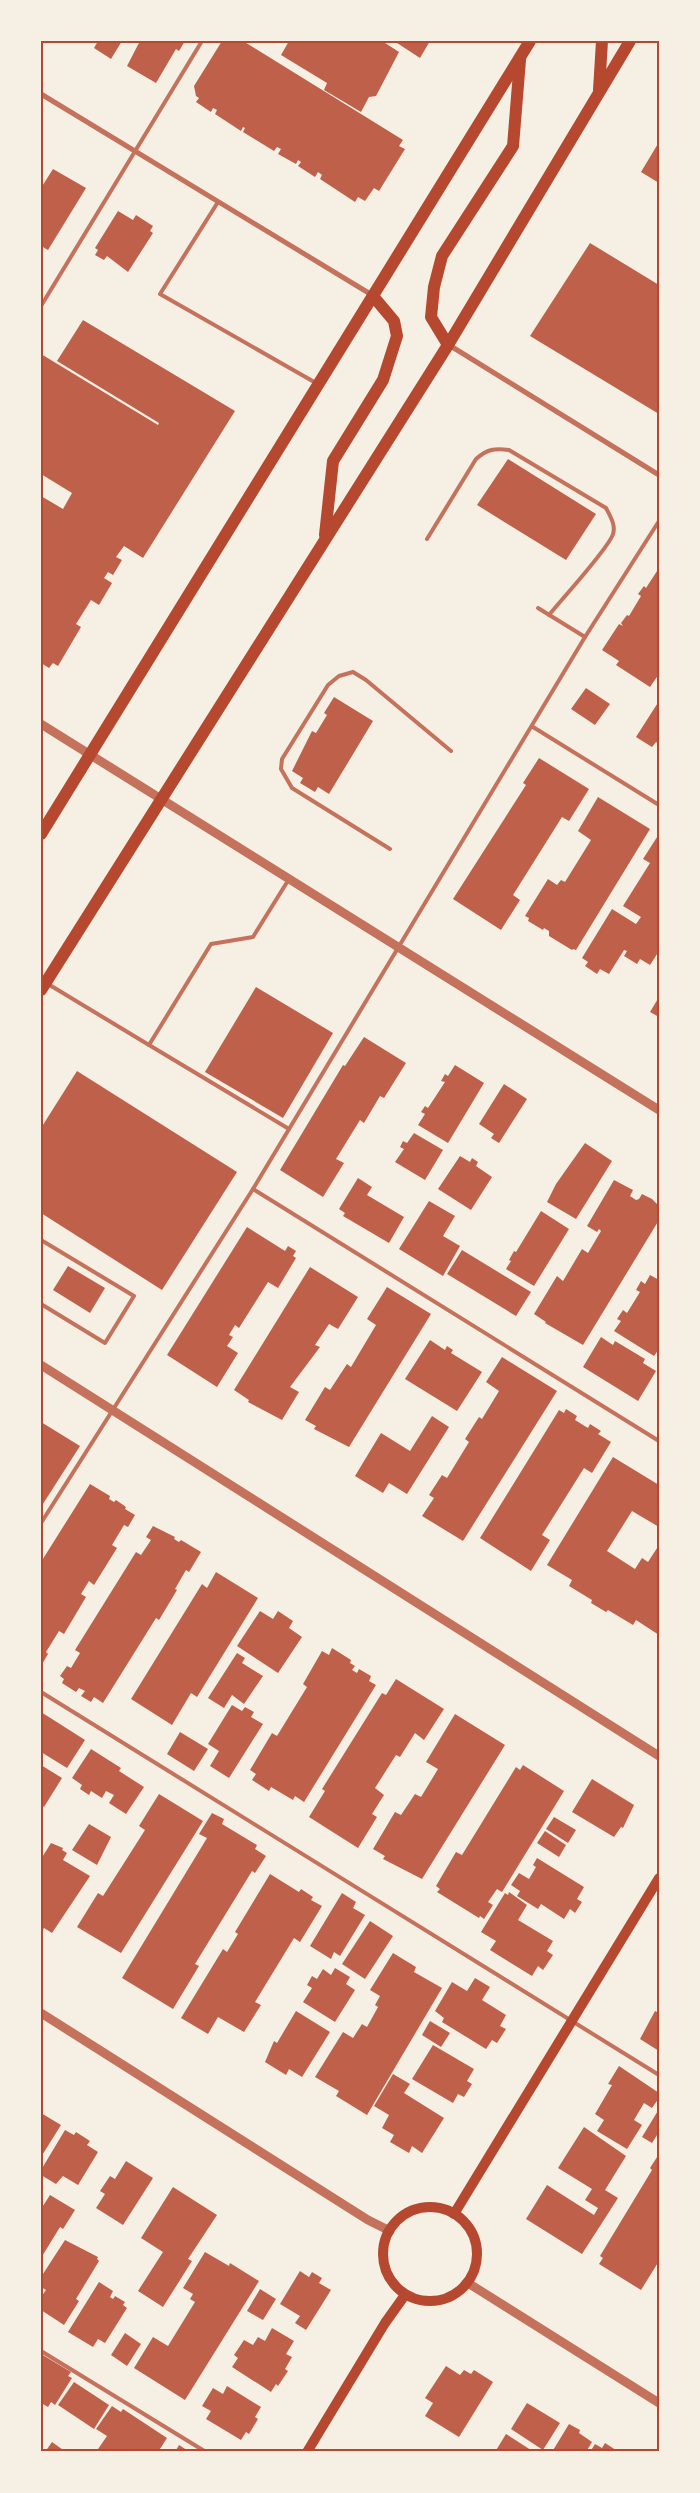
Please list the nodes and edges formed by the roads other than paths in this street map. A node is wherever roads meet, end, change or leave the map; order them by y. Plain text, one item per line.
1 (202, 41) edge
2 (530, 41) edge
3 (602, 41) edge
4 (630, 41) edge
5 (520, 58) junction
6 (599, 93) junction
7 (41, 94) edge
8 (135, 151) junction
9 (218, 202) junction
10 (374, 296) junction
11 (41, 306) edge
12 (448, 345) junction
13 (319, 385) junction
14 (659, 475) edge
15 (659, 521) edge
16 (325, 538) junction
17 (426, 539) dead end
18 (538, 608) dead end
19 (549, 615) junction
20 (586, 637) junction
21 (41, 724) edge
22 (533, 727) junction
23 (451, 751) dead end
24 (88, 754) junction
25 (161, 799) junction
26 (659, 805) edge
27 (41, 834) edge
28 (390, 849) dead end
29 (289, 879) junction
30 (400, 947) junction
31 (44, 987) edge
32 (149, 1045) junction
33 (659, 1110) edge
34 (289, 1129) junction
35 (253, 1190) junction
36 (41, 1240) edge
37 (41, 1304) edge
38 (41, 1365) edge
39 (112, 1409) junction
40 (659, 1441) edge
41 (41, 1523) edge
42 (41, 1692) edge
43 (659, 1756) edge
44 (659, 1878) edge
45 (41, 2014) edge
46 (571, 2020) junction
47 (659, 2075) edge
48 (454, 2214) junction
49 (390, 2231) junction
50 (468, 2283) junction
51 (405, 2295) junction
52 (41, 2351) edge
53 (659, 2403) edge
54 (206, 2452) edge
55 (307, 2452) edge

1 - 8 lane
2 - 5 main road
3 - 6 main road
4 - 6 main road
5 - 10 main road
5 - 12 main road
6 - 12 main road
7 - 8 street
8 - 9 street
8 - 11 lane
9 - 10 street
9 - 13 lane
10 - 13 main road
10 - 16 main road
12 - 14 street
12 - 16 main road
13 - 24 main road
15 - 20 lane
16 - 25 main road
17 - 19 lane
18 - 19 lane
19 - 20 lane
20 - 22 lane
21 - 24 street
22 - 26 lane
22 - 30 lane
23 - 28 lane
24 - 25 street
24 - 27 main road
25 - 29 street
25 - 31 main road
29 - 30 street
29 - 32 lane
30 - 33 street
30 - 34 lane
31 - 32 lane
32 - 34 lane
34 - 35 lane
35 - 39 lane
35 - 40 lane
36 - 37 lane
38 - 39 street
39 - 41 lane
39 - 43 street
42 - 46 lane
44 - 46 main road
45 - 49 street
46 - 47 lane
46 - 48 main road
48 - 49 main road
48 - 50 main road
49 - 51 main road
50 - 51 main road
50 - 53 street
51 - 55 main road
52 - 54 lane

